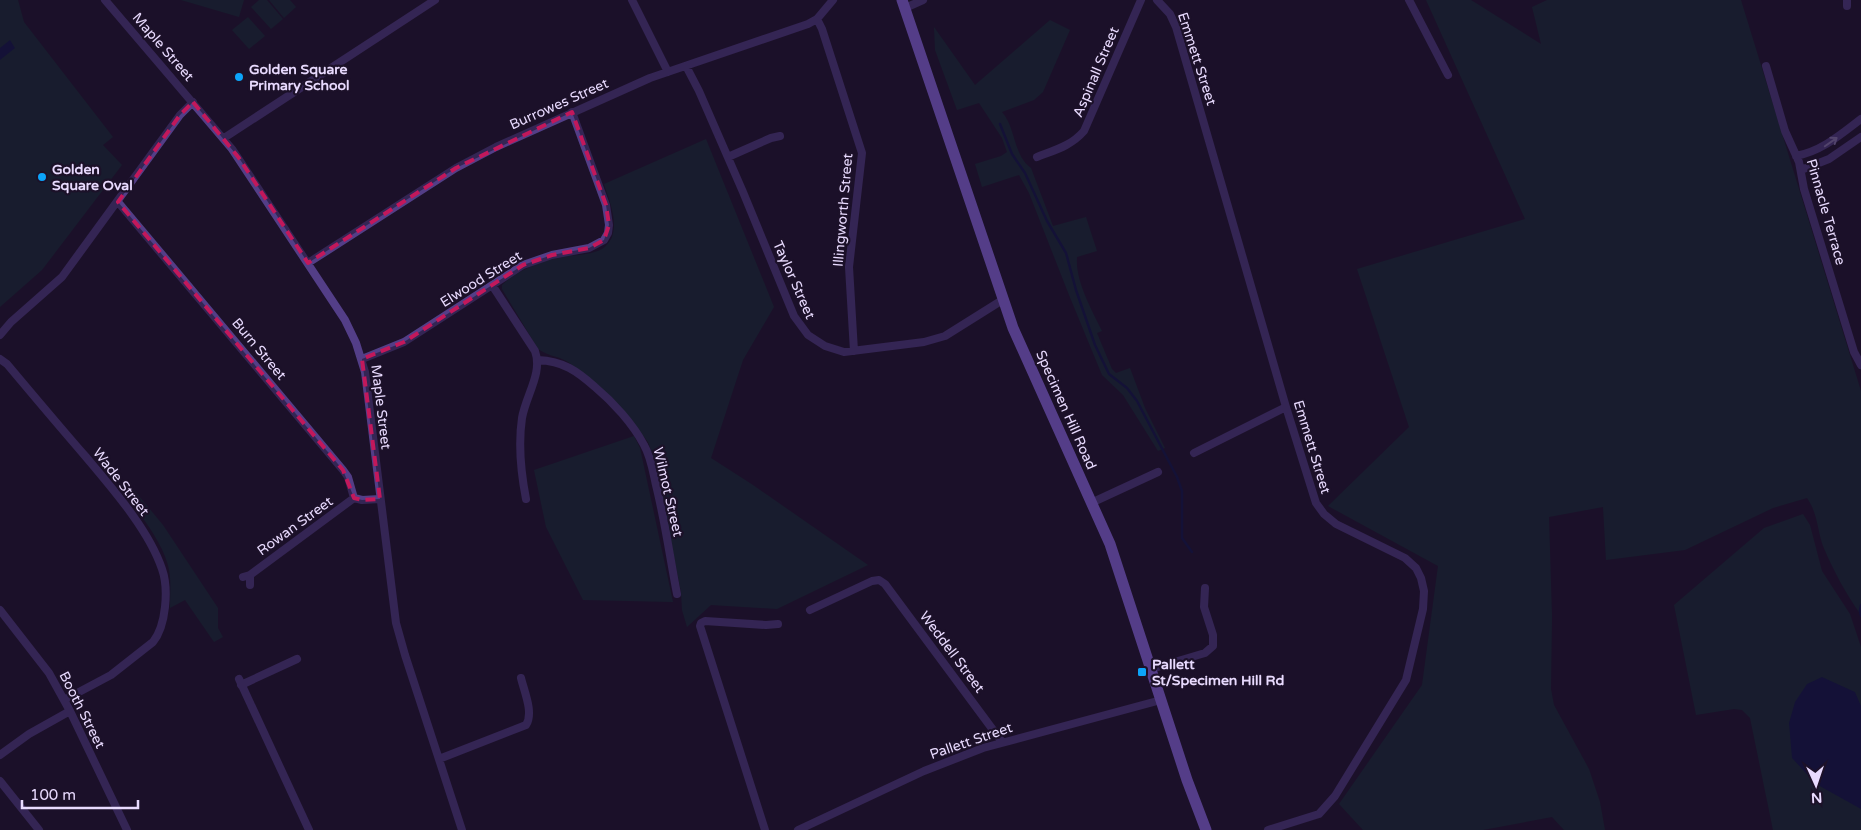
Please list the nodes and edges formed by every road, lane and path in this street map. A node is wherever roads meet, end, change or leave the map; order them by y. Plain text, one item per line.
1 (105, 0) edge
2 (435, 0) edge
3 (632, 0) edge
4 (833, 0) edge
5 (923, 0) edge
6 (1141, 0) edge
7 (1157, 0) edge
8 (1409, 0) edge
9 (903, 4) edge
10 (816, 19) junction
11 (686, 66) junction
12 (1766, 66) dead end
13 (668, 72) junction
14 (1448, 75) dead end
15 (193, 102) junction
16 (572, 112) junction
17 (1861, 119) edge
18 (780, 136) dead end
19 (1861, 137) edge
20 (224, 138) junction
21 (1796, 156) junction
22 (728, 157) junction
23 (1037, 157) dead end
24 (1801, 170) junction
25 (118, 202) junction
26 (308, 263) junction
27 (492, 285) junction
28 (1004, 299) junction
29 (11, 322) junction
30 (0, 328) edge
31 (0, 335) edge
32 (0, 351) edge
33 (854, 352) junction
34 (0, 359) edge
35 (362, 359) junction
36 (538, 360) junction
37 (7, 364) junction
38 (1861, 365) edge
39 (1286, 406) junction
40 (1194, 453) dead end
41 (1158, 472) dead end
42 (354, 498) junction
43 (380, 499) junction
44 (526, 499) dead end
45 (1091, 503) junction
46 (250, 585) dead end
47 (1205, 588) dead end
48 (678, 594) dead end
49 (0, 610) edge
50 (810, 610) dead end
51 (778, 624) dead end
52 (297, 660) dead end
53 (1152, 669) junction
54 (521, 678) dead end
55 (64, 700) junction
56 (1161, 700) junction
57 (70, 712) junction
58 (1002, 742) junction
59 (0, 755) edge
60 (439, 759) junction
61 (0, 781) edge
62 (39, 830) edge
63 (127, 830) edge
64 (309, 830) edge
65 (462, 830) edge
66 (765, 830) edge
67 (798, 830) edge
68 (1206, 830) edge
69 (1268, 830) edge

1 - 15 street, Maple Street
2 - 20 street
3 - 13 street
4 - 10 street, Burrowes Street
5 - 9 street
6 - 23 street, Aspinall Street
7 - 39 street, Emmett Street
8 - 14 street
9 - 28 main road, Specimen Hill Road
10 - 11 street, Burrowes Street
10 - 33 street, Illingworth Street
11 - 13 street, Burrowes Street
11 - 22 street, Taylor Street
12 - 21 street, Pinnacle Terrace
13 - 16 street, Burrowes Street
15 - 20 street, Maple Street
15 - 25 street
16 - 26 street, Burrowes Street
16 - 27 street, Elwood Street
21 -> 17 street
18 - 22 street
19 - 24 street
20 - 26 street, Maple Street
21 - 24 street, Pinnacle Terrace
22 - 33 street, Taylor Street
24 - 38 street, Pinnacle Terrace
25 - 29 street
25 - 42 street, Burn Street
26 - 35 street, Maple Street
27 - 35 street, Elwood Street
27 - 36 street
28 - 33 street, Taylor Street
28 - 45 main road, Specimen Hill Road
29 - 30 street
29 - 31 street
32 - 37 street, Wade Street
34 - 37 street, Wade Street
35 - 43 street, Maple Street
36 - 44 street
36 - 48 street, Wilmot Street
37 - 55 street, Wade Street
39 - 40 street
39 - 69 street, Emmett Street
41 - 45 street
42 - 43 street
42 - 46 street, Rowan Street
43 - 60 street, Maple Street
45 - 53 main road, Specimen Hill Road
47 - 53 street
49 - 55 street, Booth Street
50 - 58 street, Weddell Street
51 - 66 street
52 - 64 street
53 - 56 main road, Specimen Hill Road
54 - 60 street
55 - 57 street, Booth Street
56 - 58 street, Pallett Street
56 - 68 main road, Specimen Hill Road
57 - 59 street
57 - 63 street, Booth Street
58 - 67 street, Pallett Street
60 - 65 street, Maple Street
61 - 62 street

